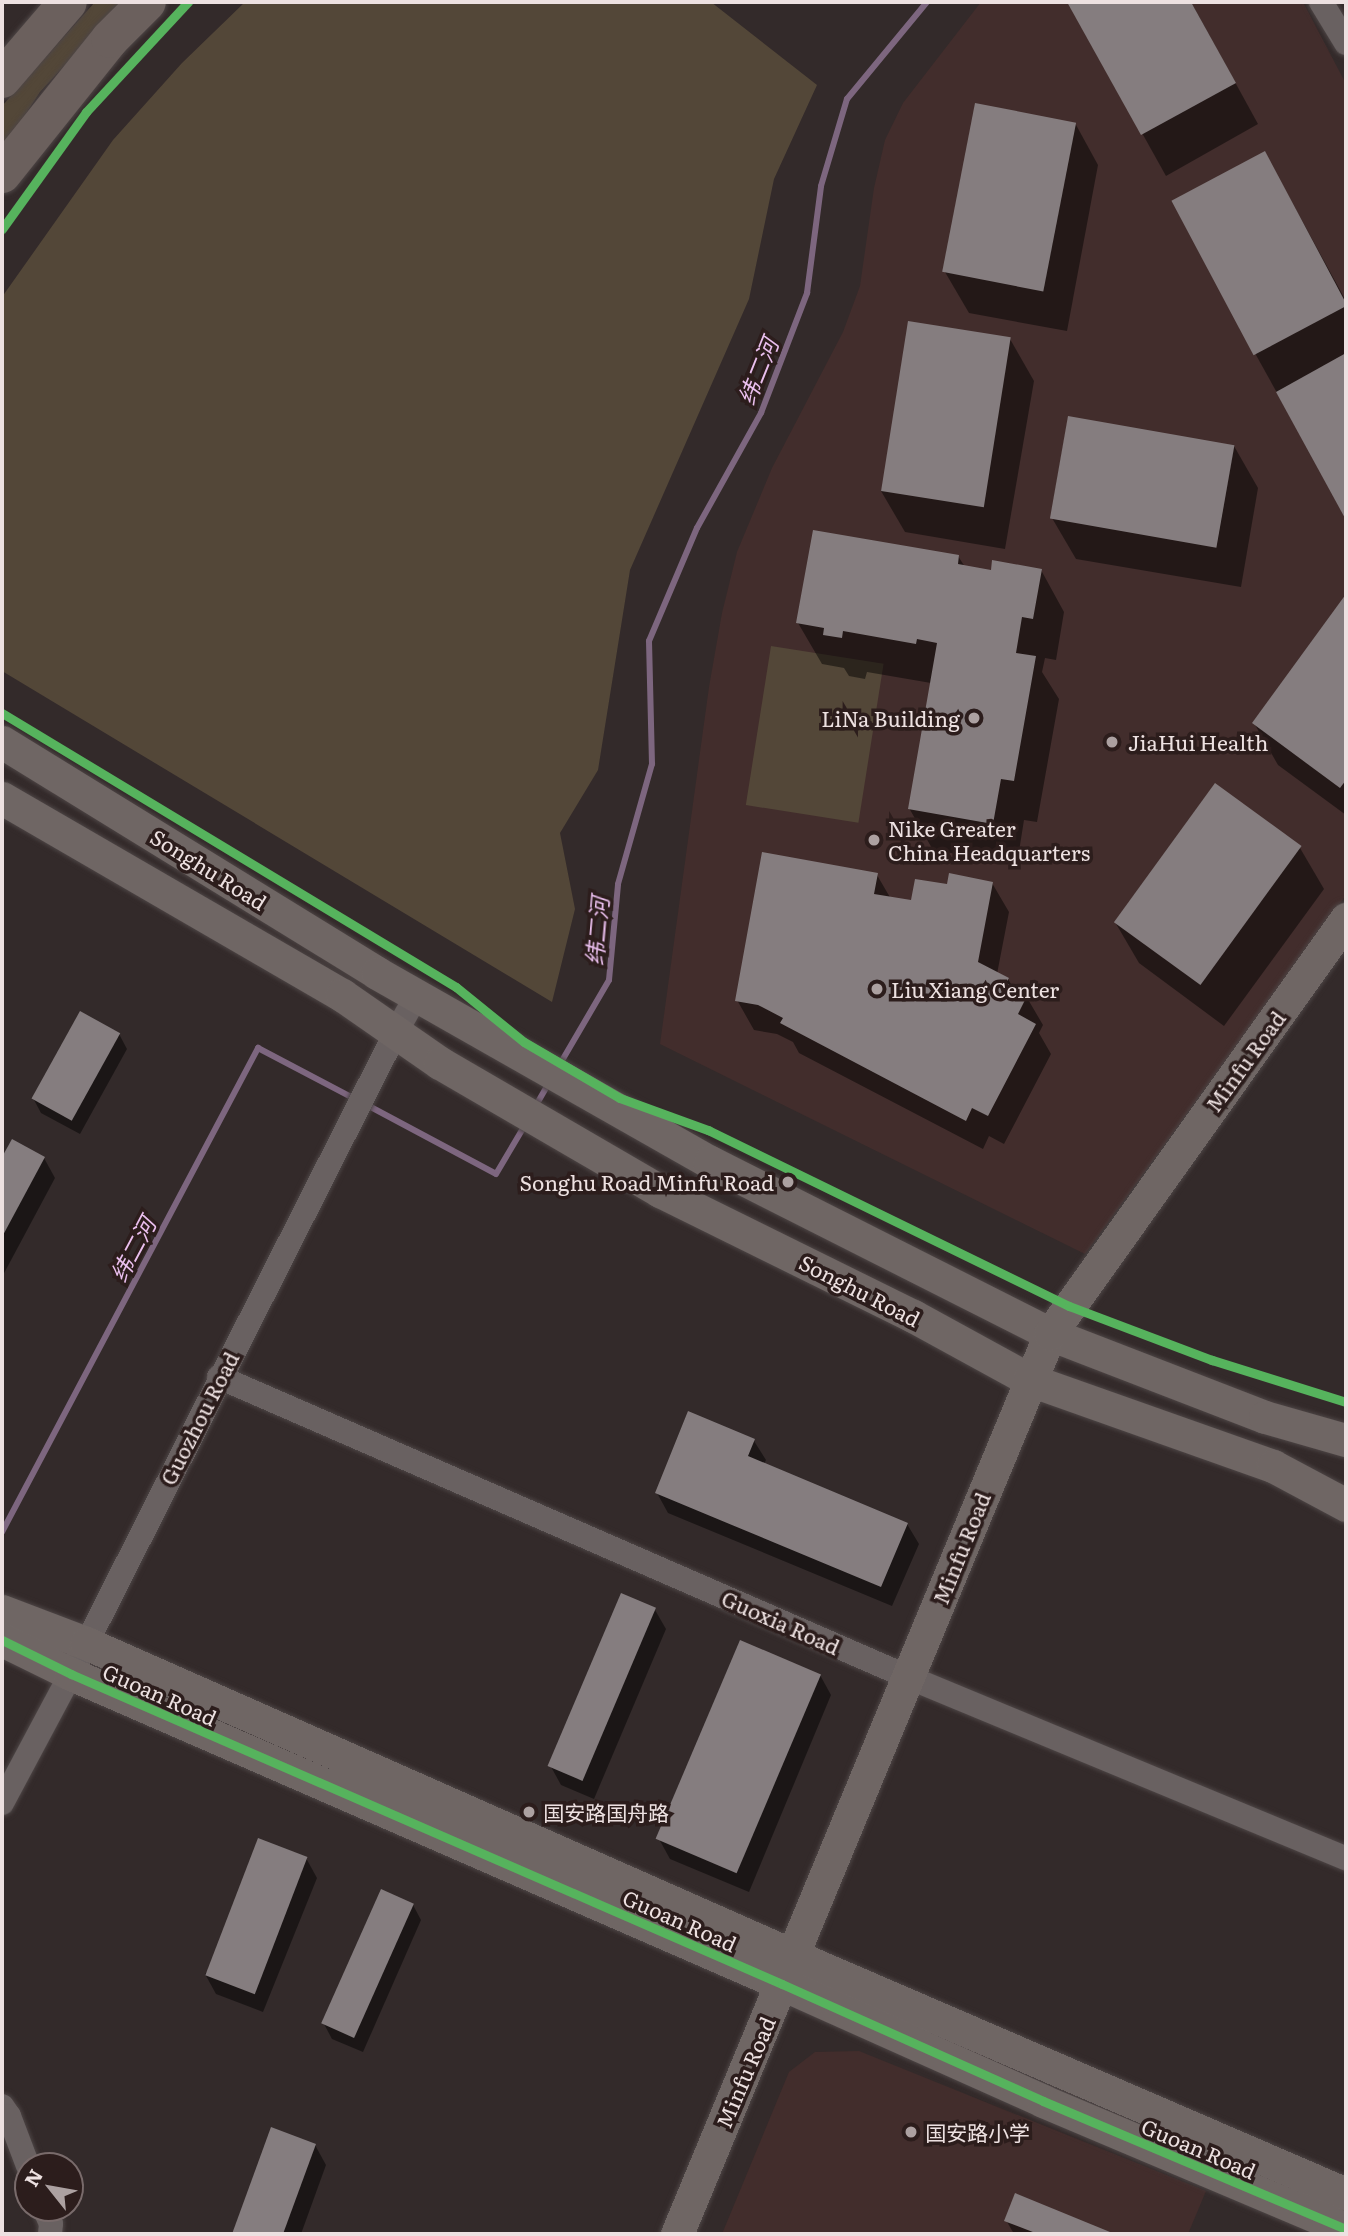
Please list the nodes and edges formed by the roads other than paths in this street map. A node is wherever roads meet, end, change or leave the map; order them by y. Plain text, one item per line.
1 (68, 2) edge
2 (147, 2) edge
3 (1321, 2) edge
4 (1346, 43) edge
5 (2, 79) edge
6 (2, 174) edge
7 (2, 742) edge
8 (2, 798) edge
9 (1346, 919) edge
10 (417, 995) junction
11 (395, 1033) junction
12 (1050, 1334) junction
13 (219, 1377) junction
14 (1030, 1380) junction
15 (1265, 1417) junction
16 (1346, 1440) edge
17 (1346, 1450) edge
18 (1273, 1466) junction
19 (1346, 1488) edge
20 (1346, 1505) edge
21 (7, 1628) edge
22 (86, 1643) junction
23 (71, 1674) junction
24 (908, 1677) junction
25 (2, 1803) edge
26 (1346, 1858) edge
27 (787, 1969) junction
28 (2, 2106) edge
29 (23, 2152) edge
30 (1346, 2194) edge
31 (1346, 2229) edge
32 (677, 2234) edge

1 - 5 main road
2 - 6 main road
3 - 4 street
7 - 10 street, Songhu Road
8 - 11 street, Songhu Road
9 - 12 street, Minfu Road
10 - 11 street
10 - 12 street, Songhu Road
11 - 13 street, Guozhou Road
11 - 14 street, Songhu Road
12 - 14 street, Minfu Road
12 - 15 street, Songhu Road
13 - 22 street, Guozhou Road
13 - 24 street, Guoxia Road
14 - 18 street, Songhu Road
14 - 24 street, Minfu Road
15 - 16 street, Songhu Road
15 - 17 street
18 - 19 street
18 - 20 street, Songhu Road
21 - 22 street, Guoan Road
21 - 23 street, Guoan Road
22 - 23 street, Guozhou Road
22 - 27 street, Guoan Road
23 - 25 street, Guozhou Road
23 - 27 street, Guoan Road
24 - 26 street, Guoxia Road
24 - 27 street, Minfu Road
27 - 30 street, Guoan Road
27 - 31 street, Guoan Road
27 - 32 street, Minfu Road
28 - 29 street

